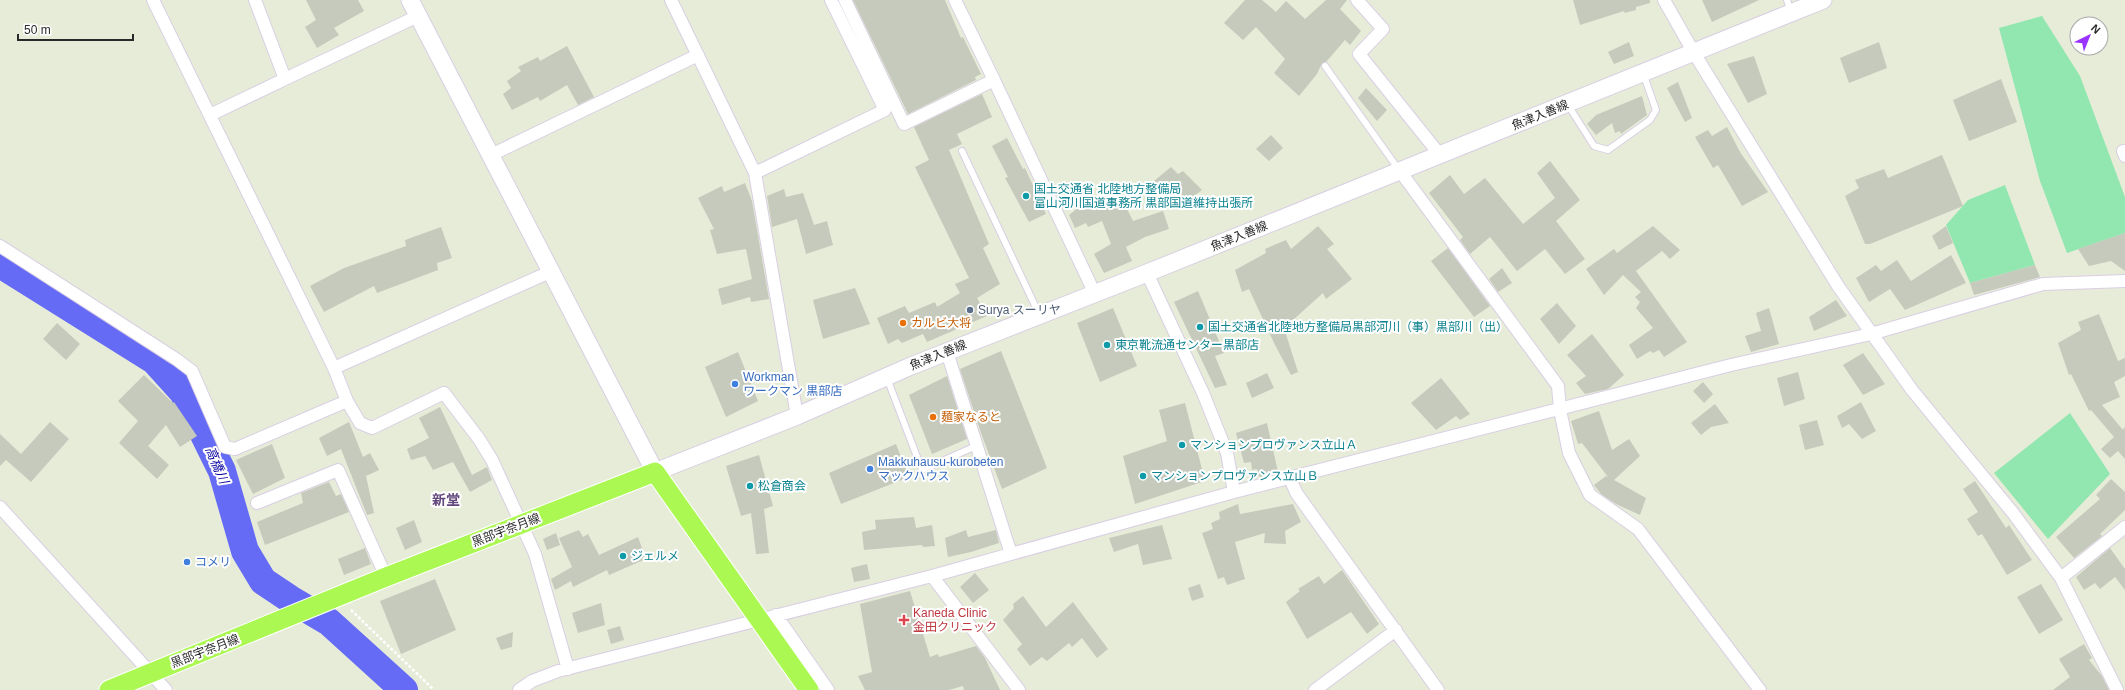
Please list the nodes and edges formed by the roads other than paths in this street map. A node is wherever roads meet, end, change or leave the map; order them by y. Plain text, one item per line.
1 (153, 0) edge
2 (255, 0) edge
3 (410, 0) edge
4 (671, 0) edge
5 (831, 0) edge
6 (845, 0) edge
7 (955, 0) edge
8 (1357, 0) edge
9 (1664, 0) edge
10 (1823, 0) edge
11 (1789, 6) edge
12 (418, 16) junction
13 (1694, 53) junction
14 (698, 55) junction
15 (1325, 66) dead end
16 (1643, 73) junction
17 (285, 79) junction
18 (994, 80) junction
19 (1568, 104) junction
20 (210, 115) junction
21 (962, 151) dead end
22 (491, 154) junction
23 (1440, 155) junction
24 (1400, 171) junction
25 (755, 173) junction
26 (0, 246) edge
27 (552, 271) junction
28 (1147, 273) junction
29 (2125, 281) edge
30 (1095, 294) junction
31 (1040, 315) junction
32 (1871, 334) junction
33 (947, 352) junction
34 (334, 368) junction
35 (886, 377) junction
36 (348, 401) junction
37 (1560, 410) junction
38 (797, 416) junction
39 (976, 446) junction
40 (656, 472) junction
41 (1290, 479) junction
42 (1234, 492) junction
43 (257, 503) dead end
44 (3, 512) edge
45 (521, 524) junction
46 (2125, 527) edge
47 (1011, 554) junction
48 (932, 576) junction
49 (386, 577) junction
50 (2061, 578) junction
51 (767, 617) junction
52 (1396, 630) junction
53 (568, 669) junction
54 (151, 672) junction
55 (109, 690) edge
56 (166, 690) edge
57 (519, 690) edge
58 (809, 690) edge
59 (828, 690) edge
60 (1019, 690) edge
61 (1315, 690) edge
62 (1438, 690) edge
63 (1760, 690) edge
64 (2117, 690) edge

1 - 20 street
2 - 17 street
3 - 12 main road
4 - 14 street
5 - 25 street
6 - 18 street
7 - 18 street
8 - 23 street
9 - 13 street
10 - 11 main road, 魚津入善線
11 - 13 main road, 魚津入善線
12 - 17 street
12 - 22 main road
13 - 16 main road, 魚津入善線
13 - 32 street
14 - 22 street
14 - 25 street
15 - 24 lane
16 - 19 main road, 魚津入善線
16 - 19 lane
17 - 20 street
18 - 30 street
19 - 23 main road, 魚津入善線
20 - 34 street
21 - 31 lane
22 - 27 main road
23 - 24 main road, 魚津入善線
24 - 28 main road, 魚津入善線
24 - 37 street
25 - 38 street
26 - 36 street
27 - 34 street
27 - 40 main road
28 - 30 main road, 魚津入善線
28 - 42 street
29 - 32 street
30 - 31 main road, 魚津入善線
31 - 33 main road, 魚津入善線
32 - 37 street
32 - 50 street
33 - 35 main road, 魚津入善線
33 - 39 street
34 - 36 street
35 - 38 main road, 魚津入善線
35 - 39 lane
36 - 45 street
37 - 41 street
37 - 63 street
38 - 40 main road, 魚津入善線
39 - 47 street
40 - 45 main road, 黒部宇奈月線
40 - 51 main road
41 - 42 street
41 - 52 street
42 - 47 street
43 - 49 street
44 - 54 street
45 - 49 main road, 黒部宇奈月線
45 - 53 street
46 - 50 street
47 - 48 street
48 - 51 street
48 - 60 street
49 - 54 main road, 黒部宇奈月線
50 - 64 street
51 - 53 street
51 - 58 main road
51 - 59 street
52 - 61 street
52 - 62 street
53 - 57 street
54 - 55 main road, 黒部宇奈月線
54 - 56 street

